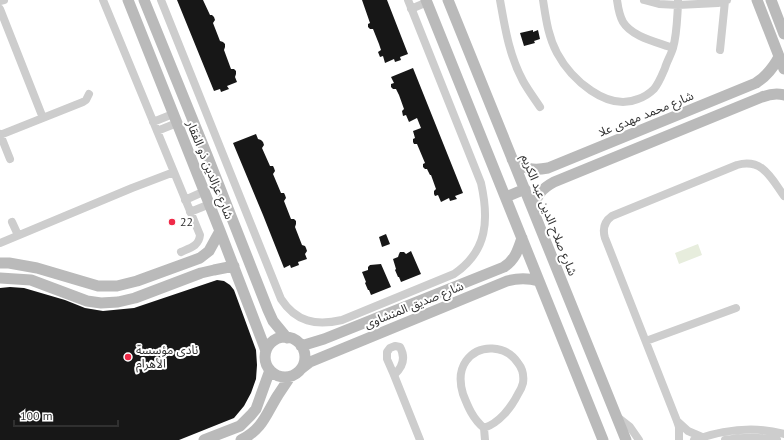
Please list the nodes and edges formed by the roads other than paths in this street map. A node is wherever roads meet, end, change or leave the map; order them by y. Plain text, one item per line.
1 (4, 0) edge
2 (103, 0) edge
3 (144, 0) edge
4 (161, 0) edge
5 (408, 0) edge
6 (448, 0) edge
7 (500, 0) edge
8 (544, 0) edge
9 (617, 0) edge
10 (644, 0) edge
11 (726, 0) edge
12 (757, 0) edge
13 (771, 0) edge
14 (0, 1) edge
15 (132, 1) edge
16 (427, 1) edge
17 (678, 3) edge
18 (0, 9) edge
19 (411, 9) junction
20 (155, 26) junction
21 (140, 31) junction
22 (783, 32) edge
23 (770, 34) junction
24 (673, 48) junction
25 (720, 50) dead end
26 (779, 57) junction
27 (784, 69) edge
28 (89, 94) dead end
29 (784, 95) edge
30 (540, 107) dead end
31 (43, 118) junction
32 (175, 118) junction
33 (153, 122) junction
34 (157, 132) junction
35 (0, 135) edge
36 (207, 154) junction
37 (10, 159) dead end
38 (512, 159) junction
39 (192, 160) junction
40 (174, 172) junction
41 (525, 189) junction
42 (205, 191) junction
43 (784, 196) edge
44 (506, 197) junction
45 (185, 200) junction
46 (210, 204) junction
47 (533, 209) junction
48 (190, 212) junction
49 (12, 222) dead end
50 (220, 230) junction
51 (18, 235) junction
52 (522, 238) junction
53 (0, 243) edge
54 (181, 252) dead end
55 (0, 263) edge
56 (508, 264) junction
57 (234, 266) junction
58 (0, 278) edge
59 (517, 279) junction
60 (539, 281) junction
61 (263, 297) junction
62 (405, 300) junction
63 (248, 303) junction
64 (736, 308) dead end
65 (287, 338) junction
66 (646, 341) junction
67 (301, 346) junction
68 (266, 351) junction
69 (301, 368) junction
70 (270, 370) junction
71 (394, 375) dead end
72 (290, 376) junction
73 (616, 416) junction
74 (677, 421) junction
75 (484, 428) junction
76 (784, 434) edge
77 (698, 439) edge
78 (204, 440) edge
79 (241, 440) edge
80 (420, 440) edge
81 (485, 440) edge
82 (603, 440) edge
83 (626, 440) edge
84 (638, 440) edge
85 (679, 440) edge
86 (725, 440) edge
87 (777, 440) edge

1 - 14 street
2 - 33 street
3 - 20 street, شارع عزالدين ذو الفقار
4 - 62 street
5 - 19 street
6 - 38 street, شارع صلاح الدين عبد الكريم
7 - 30 street
8 - 24 street
9 - 24 street
10 - 17 street
11 - 17 street
11 - 25 street
12 - 23 street
13 - 22 street
15 - 21 street, شارع عزالدين ذو الفقار
16 - 19 street
16 - 44 street
17 - 24 street
18 - 31 street
19 - 62 street
20 - 21 street
20 - 36 street, شارع عزالدين ذو الفقار
21 - 32 street, شارع عزالدين ذو الفقار
22 - 23 street
23 - 26 street
26 - 27 street
26 - 38 street, شارع محمد مهدى علا
28 - 31 street
29 - 47 street
31 - 35 street
32 - 33 street
32 - 34 street
32 - 39 street, شارع عزالدين ذو الفقار
33 - 34 street
34 - 40 street
35 - 37 street
36 - 39 street
36 - 61 street, شارع عزالدين ذو الفقار
38 - 41 street, شارع صلاح الدين عبد الكريم
39 - 42 street, شارع عزالدين ذو الفقار
40 - 45 street
40 - 51 street
41 - 44 street
41 - 47 street, شارع صلاح الدين عبد الكريم
42 - 45 street
42 - 46 street, شارع عزالدين ذو الفقار
43 - 66 street
44 - 52 street
45 - 48 street
46 - 48 street
46 - 50 street, شارع عزالدين ذو الفقار
47 - 73 street, شارع صلاح الدين عبد الكريم
48 - 54 street
49 - 51 street
50 - 55 street
50 - 57 street, شارع عزالدين ذو الفقار
51 - 53 street
52 - 56 street
52 - 60 street
56 - 59 street
56 - 62 street, شارع صديق المنشاوى
57 - 58 street
57 - 63 street, شارع عزالدين ذو الفقار
59 - 60 street, شارع صديق المنشاوى
59 - 69 street, شارع صديق المنشاوى
60 - 82 street
61 - 63 street
61 - 65 street, شارع عزالدين ذو الفقار
62 - 67 street, شارع صديق المنشاوى
63 - 68 street, شارع عزالدين ذو الفقار
64 - 66 street
65 - 67 street
65 - 68 street
66 - 74 street
67 - 69 street
68 - 70 street
69 - 72 street
70 - 72 street
70 - 78 street
71 - 80 street
72 - 79 street
73 - 83 street, شارع صلاح الدين عبد الكريم
73 - 84 street
74 - 77 street
74 - 85 street
75 - 75 street
75 - 81 street
76 - 77 street
86 - 87 street

